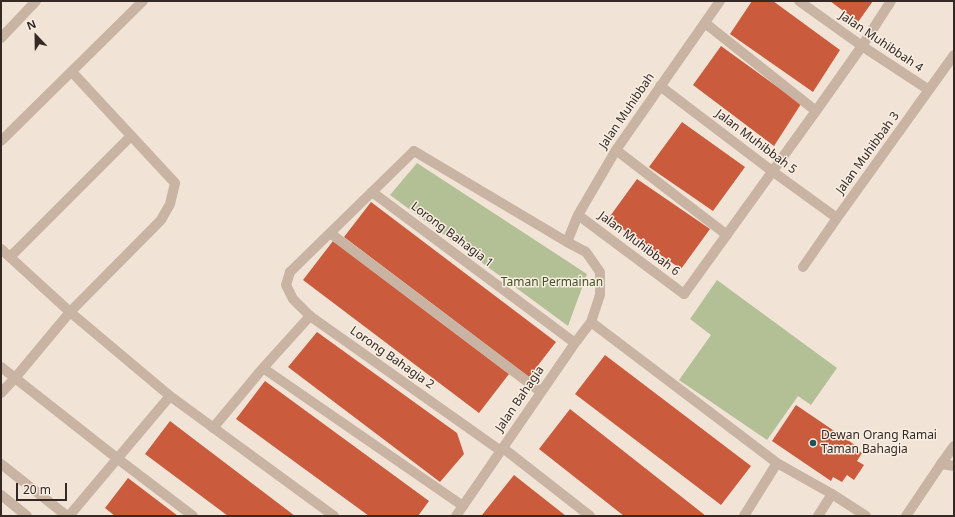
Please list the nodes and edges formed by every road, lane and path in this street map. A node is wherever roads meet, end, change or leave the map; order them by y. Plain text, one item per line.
1 (36, 1) edge
2 (143, 1) edge
3 (720, 1) edge
4 (799, 1) edge
5 (891, 1) edge
6 (705, 23) junction
7 (1, 38) edge
8 (862, 46) junction
9 (954, 55) edge
10 (72, 72) junction
11 (660, 86) junction
12 (929, 90) junction
13 (816, 110) junction
14 (130, 136) junction
15 (1, 141) edge
16 (616, 150) junction
17 (772, 171) junction
18 (372, 192) junction
19 (578, 215) junction
20 (837, 218) junction
21 (330, 233) junction
22 (727, 235) junction
23 (567, 242) junction
24 (1, 249) edge
25 (10, 257) junction
26 (803, 268) dead end
27 (70, 312) junction
28 (310, 316) junction
29 (592, 322) junction
30 (574, 343) junction
31 (1, 367) edge
32 (264, 368) junction
33 (15, 378) junction
34 (541, 392) junction
35 (1, 393) edge
36 (170, 396) junction
37 (213, 428) junction
38 (954, 446) edge
39 (502, 449) junction
40 (118, 458) junction
41 (777, 463) junction
42 (1, 464) edge
43 (941, 464) junction
44 (954, 466) edge
45 (832, 494) junction
46 (1, 495) edge
47 (463, 506) junction
48 (27, 516) edge
49 (68, 516) edge
50 (193, 516) edge
51 (334, 516) edge
52 (456, 516) edge
53 (590, 516) edge
54 (744, 516) edge
55 (818, 516) edge
56 (866, 516) edge
57 (906, 516) edge

1 - 7 street
2 - 10 street
3 - 6 street, Jalan Muhibbah
4 - 8 street, Jalan Muhibbah 4
5 - 8 street
6 - 11 street, Jalan Muhibbah
6 - 13 street
8 - 12 street, Jalan Muhibbah 4
8 - 13 street
9 - 12 street, Jalan Muhibbah 3
10 - 14 street
10 - 15 street
11 - 16 street, Jalan Muhibbah
11 - 17 street, Jalan Muhibbah 5
12 - 20 street, Jalan Muhibbah 3
13 - 17 street
14 - 25 street
14 - 27 street
16 - 19 street, Jalan Muhibbah
16 - 22 street
17 - 20 street, Jalan Muhibbah 5
17 - 22 street
18 - 21 street
18 - 23 street, Jalan Bahagia
18 - 30 street, Lorong Bahagia 1
19 - 22 street, Jalan Muhibbah 6
19 - 23 street, Jalan Muhibbah
20 - 26 street, Jalan Muhibbah 3
21 - 28 street, Lorong Bahagia 2
21 - 34 street
23 - 29 street, Jalan Bahagia
24 - 25 street
25 - 27 street
27 - 33 street
27 - 36 street
28 - 32 street
28 - 39 street, Lorong Bahagia 2
29 - 30 street, Jalan Bahagia
29 - 41 street
30 - 34 street, Jalan Bahagia
31 - 33 street
32 - 37 street
32 - 47 street
33 - 35 street
33 - 40 street
34 - 39 street, Jalan Bahagia
36 - 37 street
36 - 40 street
37 - 51 street
38 - 43 street
39 - 47 street, Jalan Bahagia
39 - 53 street, Lorong Bahagia 2
40 - 49 street
40 - 50 street
41 - 45 street
41 - 54 street
42 - 49 street
43 - 44 street
43 - 57 street
45 - 55 street
45 - 56 street
46 - 48 street
47 - 52 street, Jalan Bahagia

